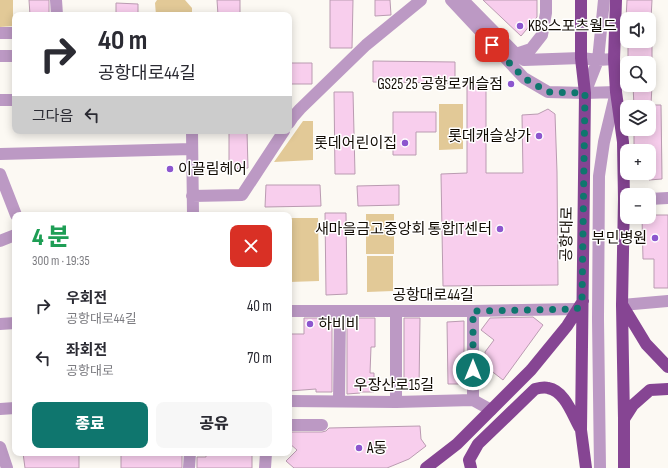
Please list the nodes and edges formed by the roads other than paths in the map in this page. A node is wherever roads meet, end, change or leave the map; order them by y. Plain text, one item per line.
1 (56, 0) edge
2 (421, 0) edge
3 (451, 0) edge
4 (463, 0) edge
5 (546, 0) edge
6 (581, 0) edge
7 (604, 0) edge
8 (616, 0) edge
9 (57, 12) edge
10 (0, 33) edge
11 (12, 33) edge
12 (516, 54) junction
13 (0, 56) edge
14 (12, 56) edge
15 (582, 58) junction
16 (614, 59) junction
17 (598, 60) junction
18 (616, 92) junction
19 (585, 93) junction
20 (0, 100) edge
21 (12, 100) edge
22 (292, 118) edge
23 (192, 134) edge
24 (282, 134) edge
25 (192, 150) junction
26 (0, 154) edge
27 (0, 174) edge
28 (625, 188) edge
29 (192, 196) junction
30 (656, 198) edge
31 (668, 198) edge
32 (15, 212) edge
33 (193, 212) edge
34 (625, 224) edge
35 (12, 236) edge
36 (0, 241) edge
37 (668, 301) edge
38 (580, 305) junction
39 (622, 305) junction
40 (292, 311) edge
41 (340, 311) junction
42 (396, 311) junction
43 (473, 311) junction
44 (12, 323) edge
45 (0, 324) edge
46 (668, 367) edge
47 (668, 389) edge
48 (473, 400) junction
49 (292, 401) edge
50 (338, 401) junction
51 (396, 402) junction
52 (12, 408) edge
53 (0, 409) edge
54 (490, 410) junction
55 (624, 419) junction
56 (292, 425) edge
57 (322, 425) dead end
58 (581, 430) junction
59 (0, 448) edge
60 (190, 456) edge
61 (266, 456) edge
62 (7, 468) edge
63 (189, 468) edge
64 (265, 468) edge
65 (426, 468) edge
66 (471, 468) edge
67 (586, 468) edge
68 (600, 468) edge
69 (624, 468) edge

1 - 9 street
2 - 22 street
3 - 19 street
4 - 12 street
5 - 12 street
6 - 15 main road, 공항대로
7 - 17 street
8 - 16 main road
10 - 11 street
12 - 15 street
13 - 14 street
15 - 17 street
15 - 19 main road, 공항대로
16 - 17 street
16 - 18 main road
17 - 19 street
18 - 19 street
18 - 28 main road
18 - 68 street
19 - 38 main road, 공항대로
20 - 21 street
23 - 25 street
24 - 29 street
25 - 26 street
25 - 29 street
27 - 32 street
29 - 33 street
30 - 31 street
34 - 39 main road
35 - 36 street
37 - 39 street
38 - 43 street, 공항대로44길
38 - 54 main road
38 - 58 main road, 공항대로
39 - 46 main road
39 - 55 main road
40 - 41 street, 공항대로44길
41 - 42 street, 공항대로44길
41 - 50 street, 우장산로15길
42 - 43 street, 공항대로44길
42 - 51 street
43 - 48 street
44 - 45 street
47 - 55 main road
48 - 51 street, 우장산로15길
48 - 54 street
49 - 50 street, 우장산로15길
50 - 51 street, 우장산로15길
52 - 53 street
54 - 65 main road
55 - 69 main road
56 - 57 street
58 - 66 main road
58 - 67 main road, 공항대로
59 - 62 street
60 - 63 street
61 - 64 street

